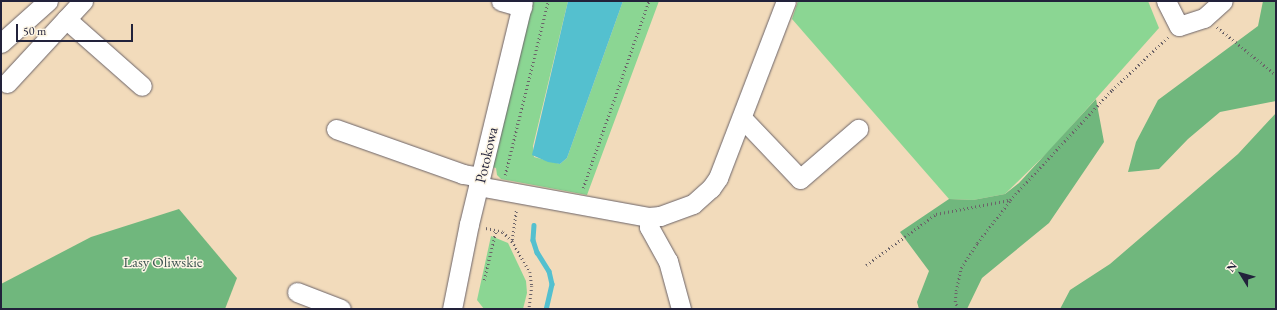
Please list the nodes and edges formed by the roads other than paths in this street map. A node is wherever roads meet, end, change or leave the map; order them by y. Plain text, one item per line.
1 (48, 1) edge
2 (83, 1) edge
3 (501, 1) edge
4 (786, 1) edge
5 (1166, 1) edge
6 (1223, 1) edge
7 (522, 4) edge
8 (66, 19) junction
9 (1, 43) edge
10 (7, 83) dead end
11 (142, 86) dead end
12 (742, 118) junction
13 (336, 129) dead end
14 (858, 129) dead end
15 (479, 181) junction
16 (649, 216) junction
17 (297, 292) dead end
18 (341, 309) edge
19 (452, 309) edge
20 (681, 309) edge

1 - 9 street
2 - 8 street
3 - 7 street
4 - 12 street
5 - 6 street
7 - 15 street, Potokowa
8 - 10 street
8 - 11 street
12 - 14 street
12 - 16 street
13 - 15 street
15 - 16 street
15 - 19 street, Potokowa
16 - 20 street
17 - 18 street

